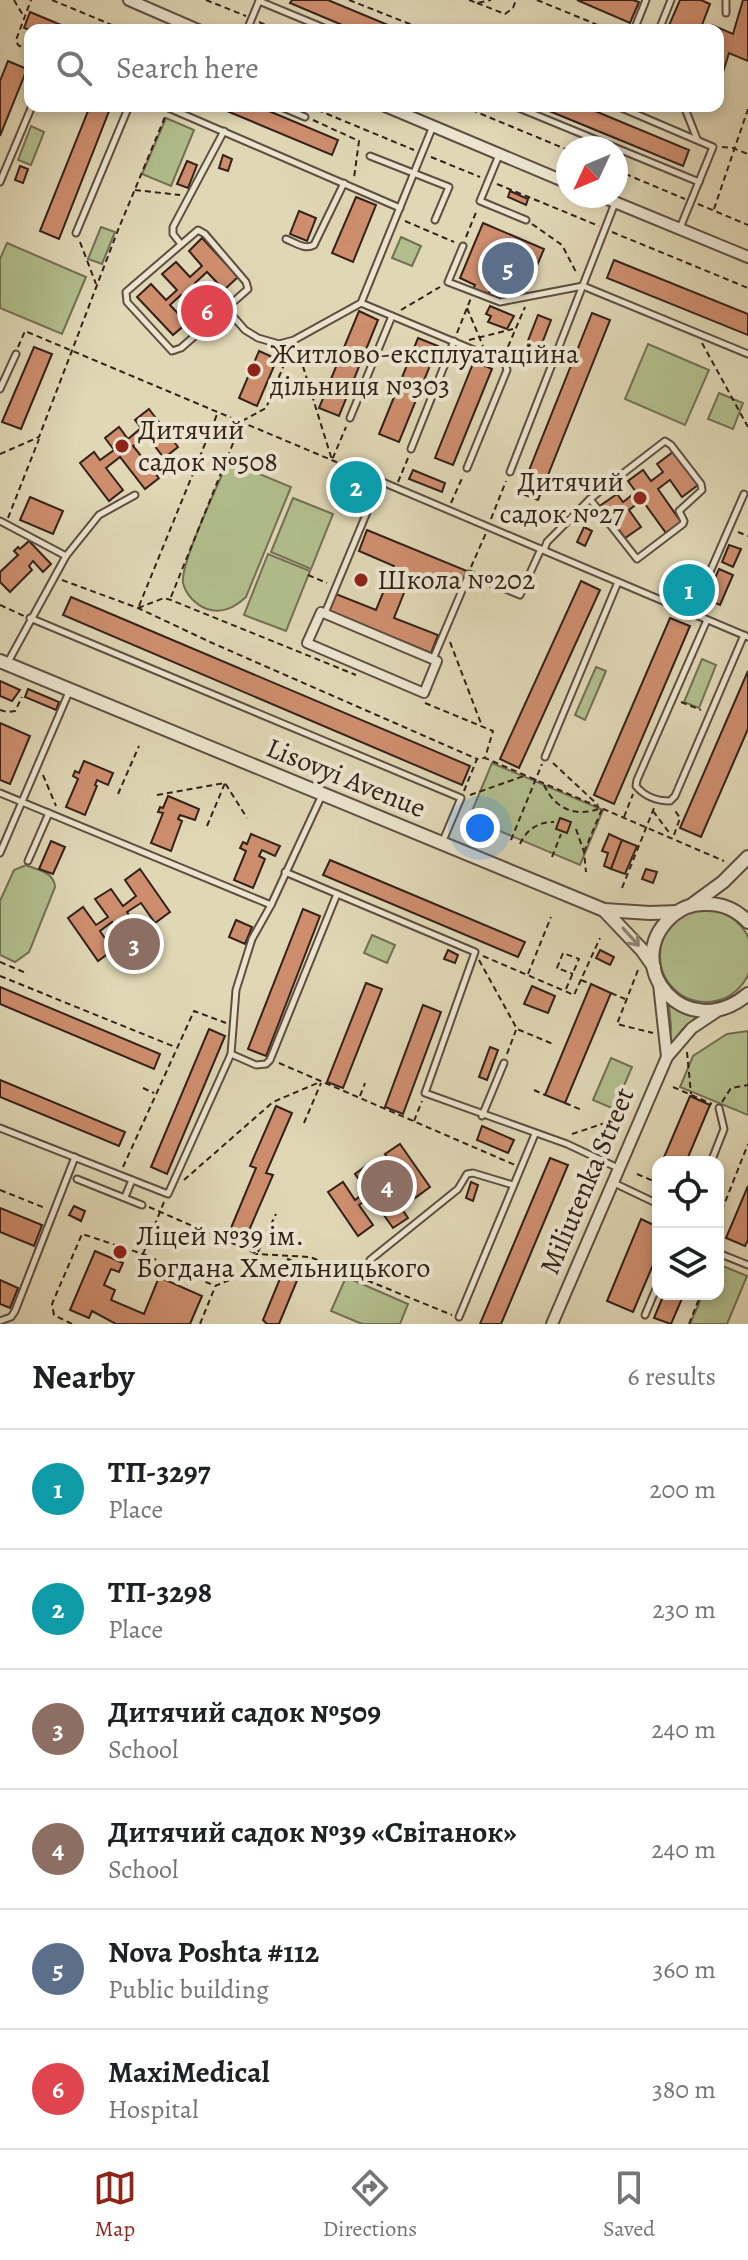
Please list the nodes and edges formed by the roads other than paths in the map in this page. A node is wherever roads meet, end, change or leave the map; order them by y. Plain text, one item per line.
1 (129, 0) edge
2 (259, 0) edge
3 (646, 0) edge
4 (671, 0) edge
5 (726, 0) edge
6 (726, 13) dead end
7 (184, 24) edge
8 (250, 24) edge
9 (315, 24) edge
10 (636, 24) edge
11 (661, 24) edge
12 (29, 112) edge
13 (126, 112) edge
14 (181, 112) edge
15 (293, 112) edge
16 (400, 112) edge
17 (529, 112) edge
18 (631, 112) edge
19 (686, 112) edge
20 (305, 117) road end
21 (434, 126) junction
22 (224, 131) junction
23 (698, 140) junction
24 (499, 155) junction
25 (370, 156) dead end
26 (556, 178) edge
27 (0, 182) edge
28 (699, 182) junction
29 (344, 183) junction
30 (628, 207) edge
31 (400, 208) junction
32 (613, 208) edge
33 (435, 220) dead end
34 (526, 220) road end
35 (679, 229) junction
36 (76, 233) road end
37 (286, 239) dead end
38 (181, 244) junction
39 (463, 246) road end
40 (748, 257) edge
41 (583, 286) junction
42 (209, 289) dead end
43 (361, 303) junction
44 (226, 309) junction
45 (392, 316) junction
46 (454, 341) junction
47 (16, 354) road end
48 (748, 354) edge
49 (0, 389) edge
50 (350, 418) road end
51 (411, 449) road end
52 (467, 468) road end
53 (510, 472) road end
54 (744, 494) dead end
55 (135, 495) dead end
56 (590, 499) junction
57 (3, 522) edge
58 (542, 550) junction
59 (66, 556) junction
60 (618, 582) junction
61 (692, 613) junction
62 (325, 614) junction
63 (30, 618) junction
64 (707, 620) junction
65 (746, 636) edge
66 (433, 659) junction
67 (3, 663) edge
68 (69, 691) junction
69 (545, 757) road end
70 (0, 793) edge
71 (322, 794) junction
72 (22, 803) junction
73 (49, 813) junction
74 (442, 843) junction
75 (0, 853) edge
76 (748, 857) edge
77 (28, 861) dead end
78 (285, 872) junction
79 (337, 894) junction
80 (271, 905) junction
81 (604, 910) junction
82 (682, 910) junction
83 (748, 922) edge
84 (654, 967) junction
85 (659, 984) junction
86 (748, 994) edge
87 (748, 1006) edge
88 (721, 1010) junction
89 (231, 1054) junction
90 (667, 1057) junction
91 (504, 1063) road end
92 (719, 1108) road end
93 (482, 1116) junction
94 (0, 1128) edge
95 (535, 1134) junction
96 (713, 1156) edge
97 (75, 1157) junction
98 (619, 1169) junction
99 (77, 1179) dead end
100 (132, 1180) junction
101 (613, 1183) junction
102 (513, 1185) junction
103 (125, 1198) junction
104 (652, 1201) edge
105 (142, 1205) road end
106 (724, 1255) edge
107 (370, 1260) dead end
108 (748, 1265) edge
109 (652, 1298) edge
110 (645, 1315) dead end
111 (459, 1317) road end
112 (0, 1321) edge
113 (552, 1324) edge

1 - 7 street
2 - 8 lane
2 - 9 lane
3 - 10 lane
4 - 11 lane
5 - 6 lane
12 - 27 lane
13 - 36 lane
14 - 22 lane
15 - 20 lane
16 - 21 street
17 - 28 lane
18 - 23 lane
19 - 23 lane
21 - 24 street
21 - 31 lane
22 - 29 lane
22 - 38 lane
23 - 28 lane
24 - 26 street
24 - 34 lane
25 - 33 lane
28 - 35 lane
29 - 31 lane
29 - 37 lane
30 - 35 street
31 - 43 lane
32 - 41 lane
35 - 40 street
38 - 44 lane
38 - 44 lane
39 - 41 lane
41 - 48 lane
41 - 53 lane
42 - 44 lane
43 - 44 lane
43 - 45 lane
45 - 46 lane
45 - 50 lane
46 - 51 lane
46 - 52 lane
47 - 49 lane
54 - 61 lane
55 - 59 lane
56 - 56 lane
56 - 58 lane
57 - 59 lane
58 - 60 lane
58 - 62 lane
58 - 66 lane
59 - 63 lane
60 - 61 lane
60 - 69 lane
61 - 64 lane
62 - 66 street
62 - 66 street
63 - 67 lane
63 - 74 lane
64 - 65 lane
64 - 65 lane
67 - 68 street, Lisovyi Avenue
68 - 71 street, Lisovyi Avenue
68 - 72 lane
70 - 72 lane
71 - 74 street, Lisovyi Avenue
71 - 78 lane
72 - 73 lane
72 - 75 lane
73 - 77 lane
73 - 80 lane
74 - 81 street, Lisovyi Avenue
76 - 82 street
78 - 79 lane
78 - 80 lane
79 - 89 lane
79 - 93 lane
80 - 89 lane
81 - 82 street
81 -> 84 street, Lisovyi Avenue
82 - 83 street
82 - 84 street
84 - 85 street
85 - 88 street
85 - 90 street, Miliutenka Street
86 - 88 street
87 - 88 street
88 - 90 street, Miliutenka Street
89 - 100 lane
90 - 98 street, Miliutenka Street
91 - 93 lane
92 - 96 lane
93 - 95 lane
94 - 97 lane
95 - 98 lane
95 - 102 lane
97 - 100 lane
97 - 112 lane
98 - 101 street, Miliutenka Street
99 - 103 lane
100 - 103 lane
101 - 104 lane
101 - 113 street, Miliutenka Street
102 - 107 lane
102 - 111 lane
103 - 105 lane
106 - 108 lane
109 - 110 lane

